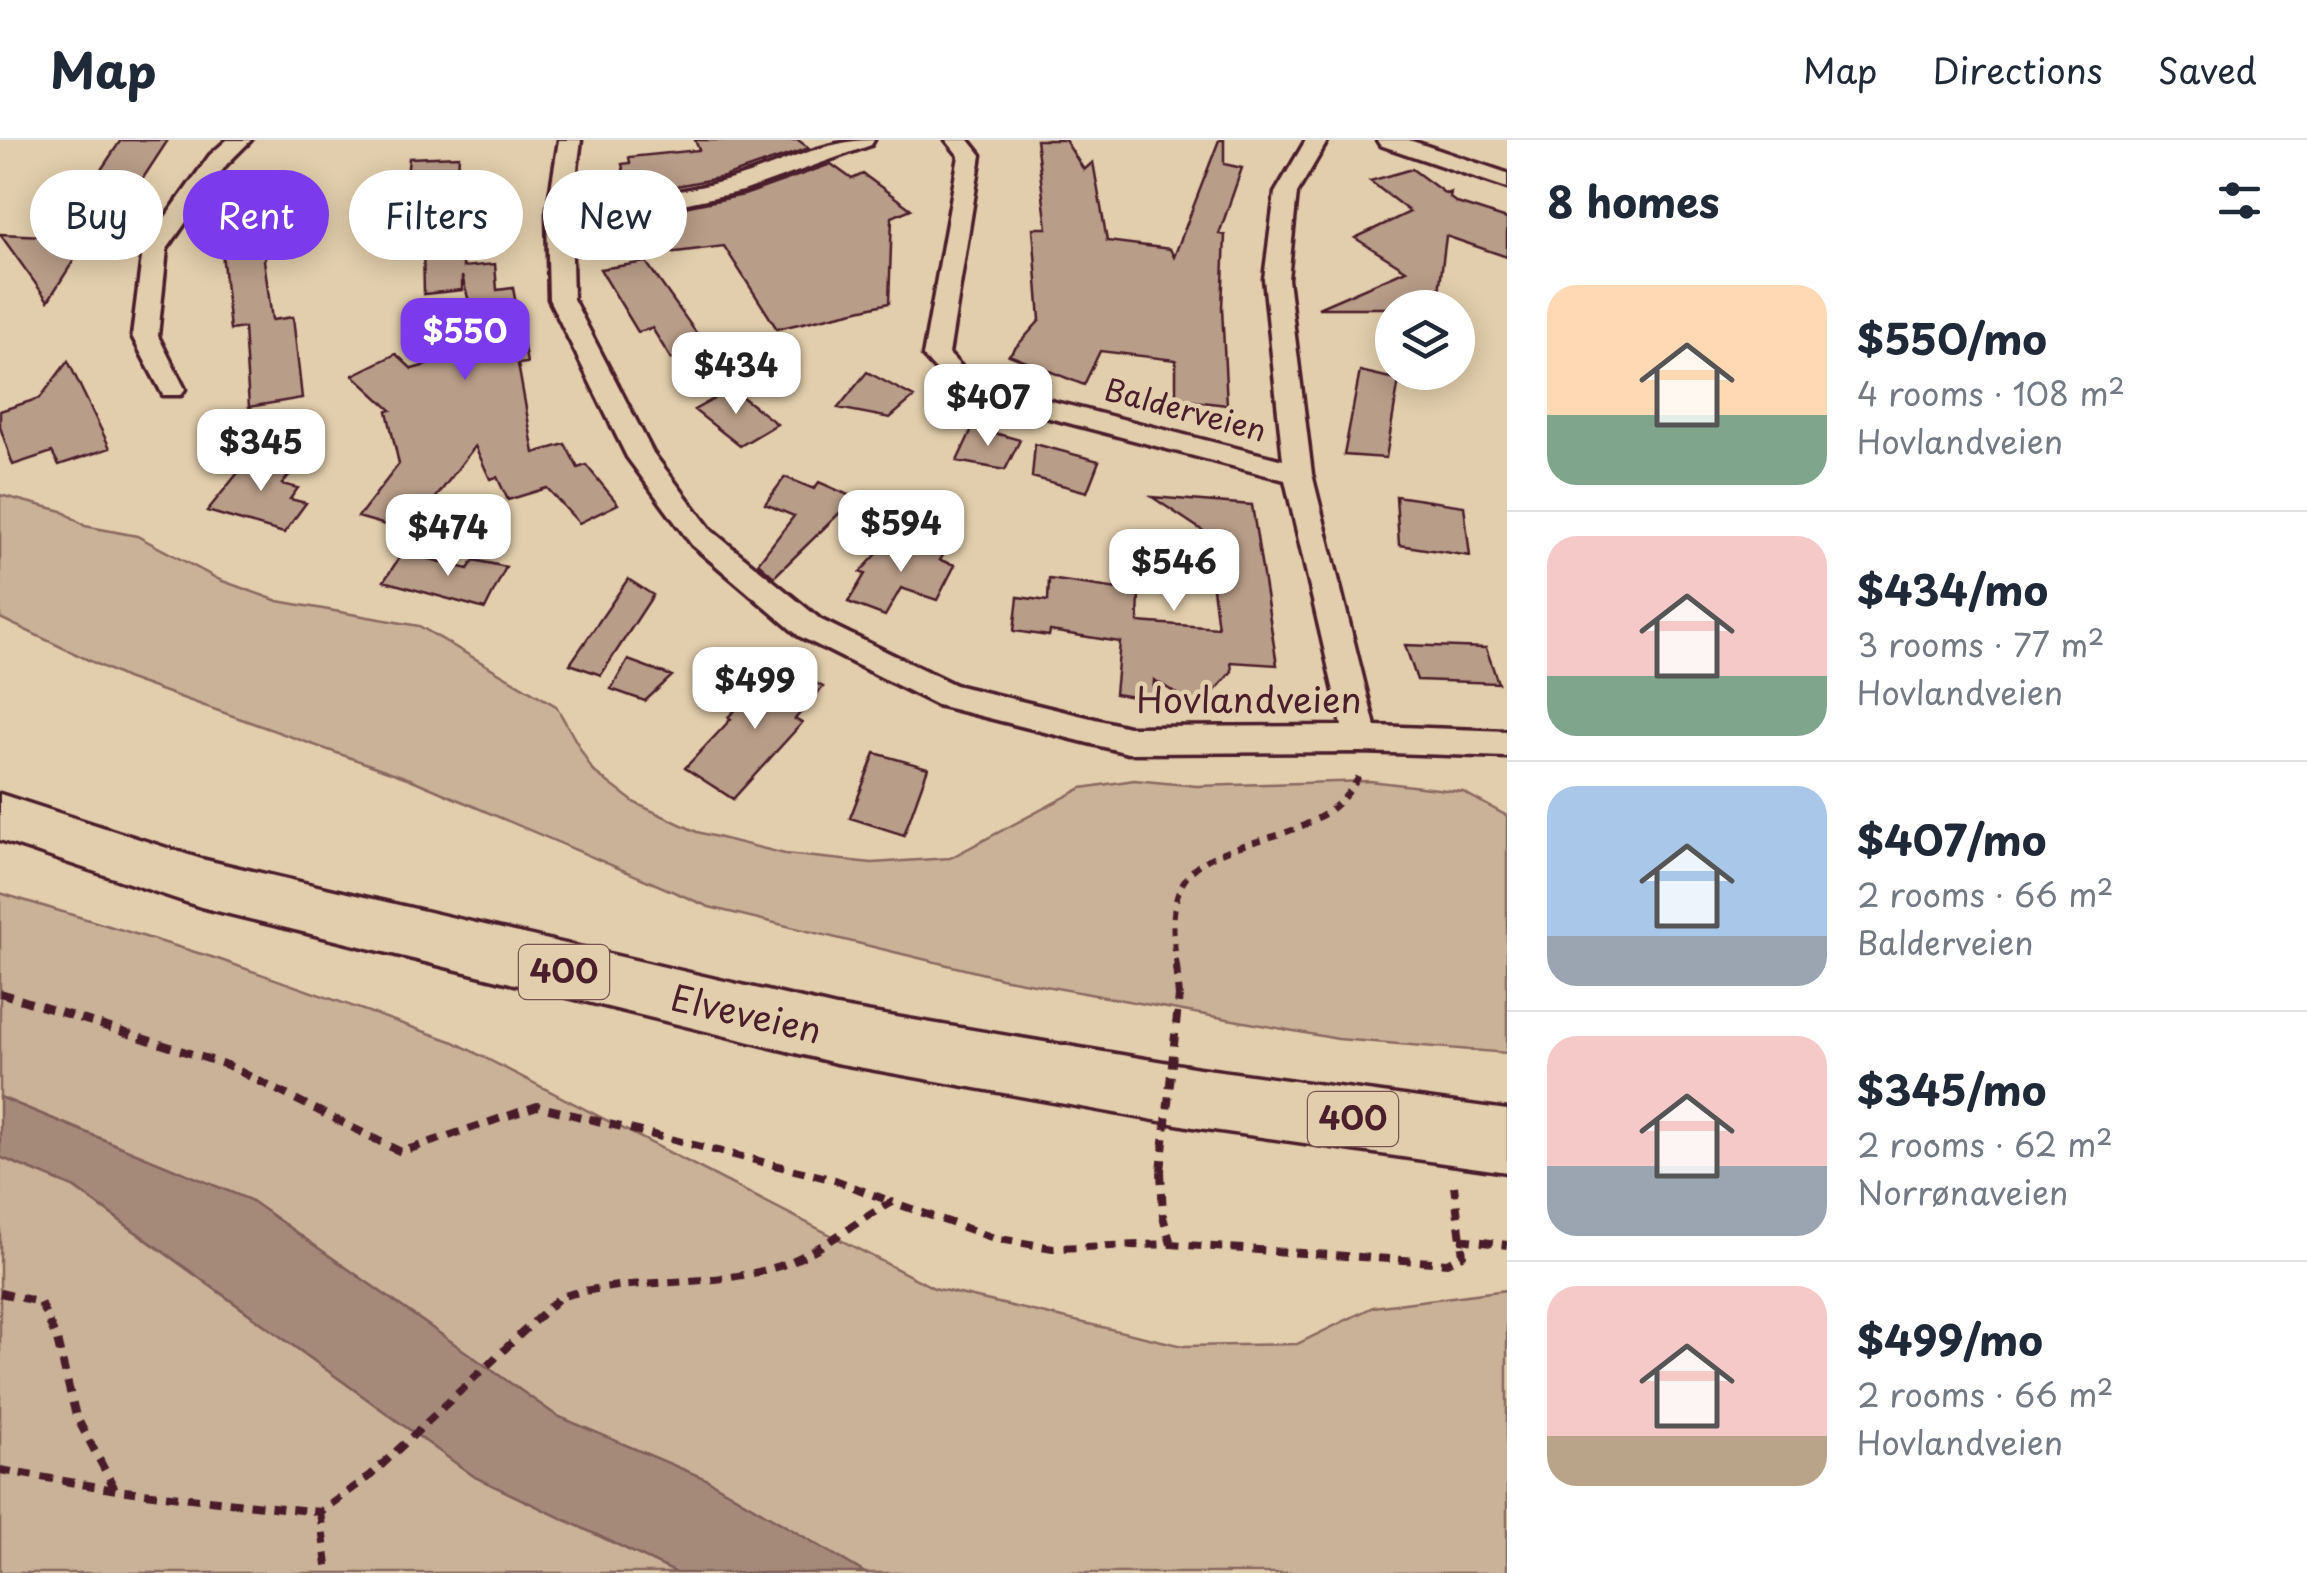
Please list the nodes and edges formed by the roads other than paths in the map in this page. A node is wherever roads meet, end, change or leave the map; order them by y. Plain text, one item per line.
1 (240, 140) edge
2 (570, 140) edge
3 (863, 140) edge
4 (957, 140) edge
5 (1317, 140) edge
6 (1388, 140) edge
7 (566, 170) edge
8 (1507, 181) edge
9 (687, 196) edge
10 (560, 260) edge
11 (172, 389) dead end
12 (1298, 474) junction
13 (1362, 739) junction
14 (1507, 744) edge
15 (0, 817) edge
16 (1507, 1141) edge

1 - 11 street
2 - 7 street, Hovlandveien
3 - 9 street
4 - 12 street, Balderveien
5 - 12 street
6 - 8 street
10 - 13 street, Hovlandveien
12 - 13 street
13 - 14 street, Hovlandveien
15 - 16 highway, Elveveien / 400

